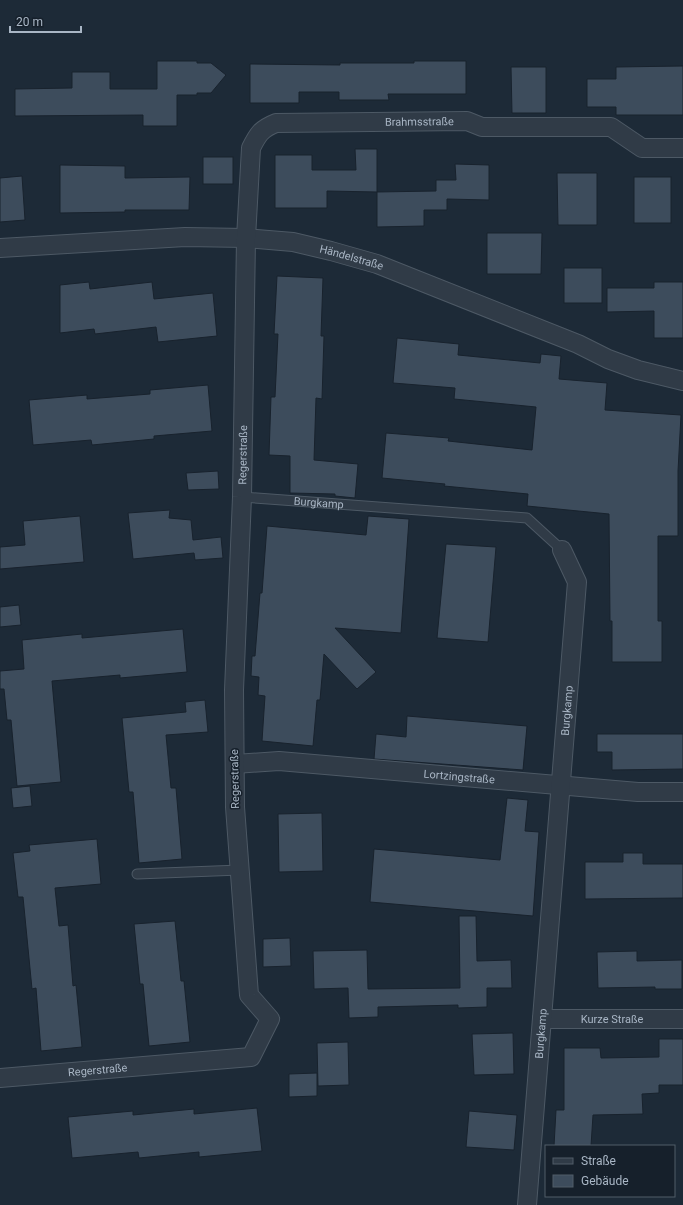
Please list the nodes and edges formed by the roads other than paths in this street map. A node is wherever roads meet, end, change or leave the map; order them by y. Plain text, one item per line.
1 (683, 148) edge
2 (246, 238) junction
3 (0, 248) edge
4 (683, 381) edge
5 (242, 497) junction
6 (562, 550) joint
7 (235, 764) junction
8 (560, 785) junction
9 (683, 792) edge
10 (240, 870) junction
11 (137, 874) dead end
12 (542, 1019) junction
13 (683, 1019) edge
14 (0, 1078) edge
15 (527, 1205) edge

1 - 2 street, Brahmsstraße
2 - 3 street, Händelstraße
2 - 4 street, Händelstraße
2 - 5 street, Regerstraße
5 - 6 lane, Burgkamp
5 - 7 street, Regerstraße
6 - 8 street, Burgkamp
7 - 8 street, Lortzingstraße
7 - 10 street, Regerstraße
8 - 9 street, Lortzingstraße
8 - 12 street, Burgkamp
10 - 11 lane
10 - 14 street, Regerstraße
12 - 13 street, Kurze Straße
12 - 15 street, Burgkamp

